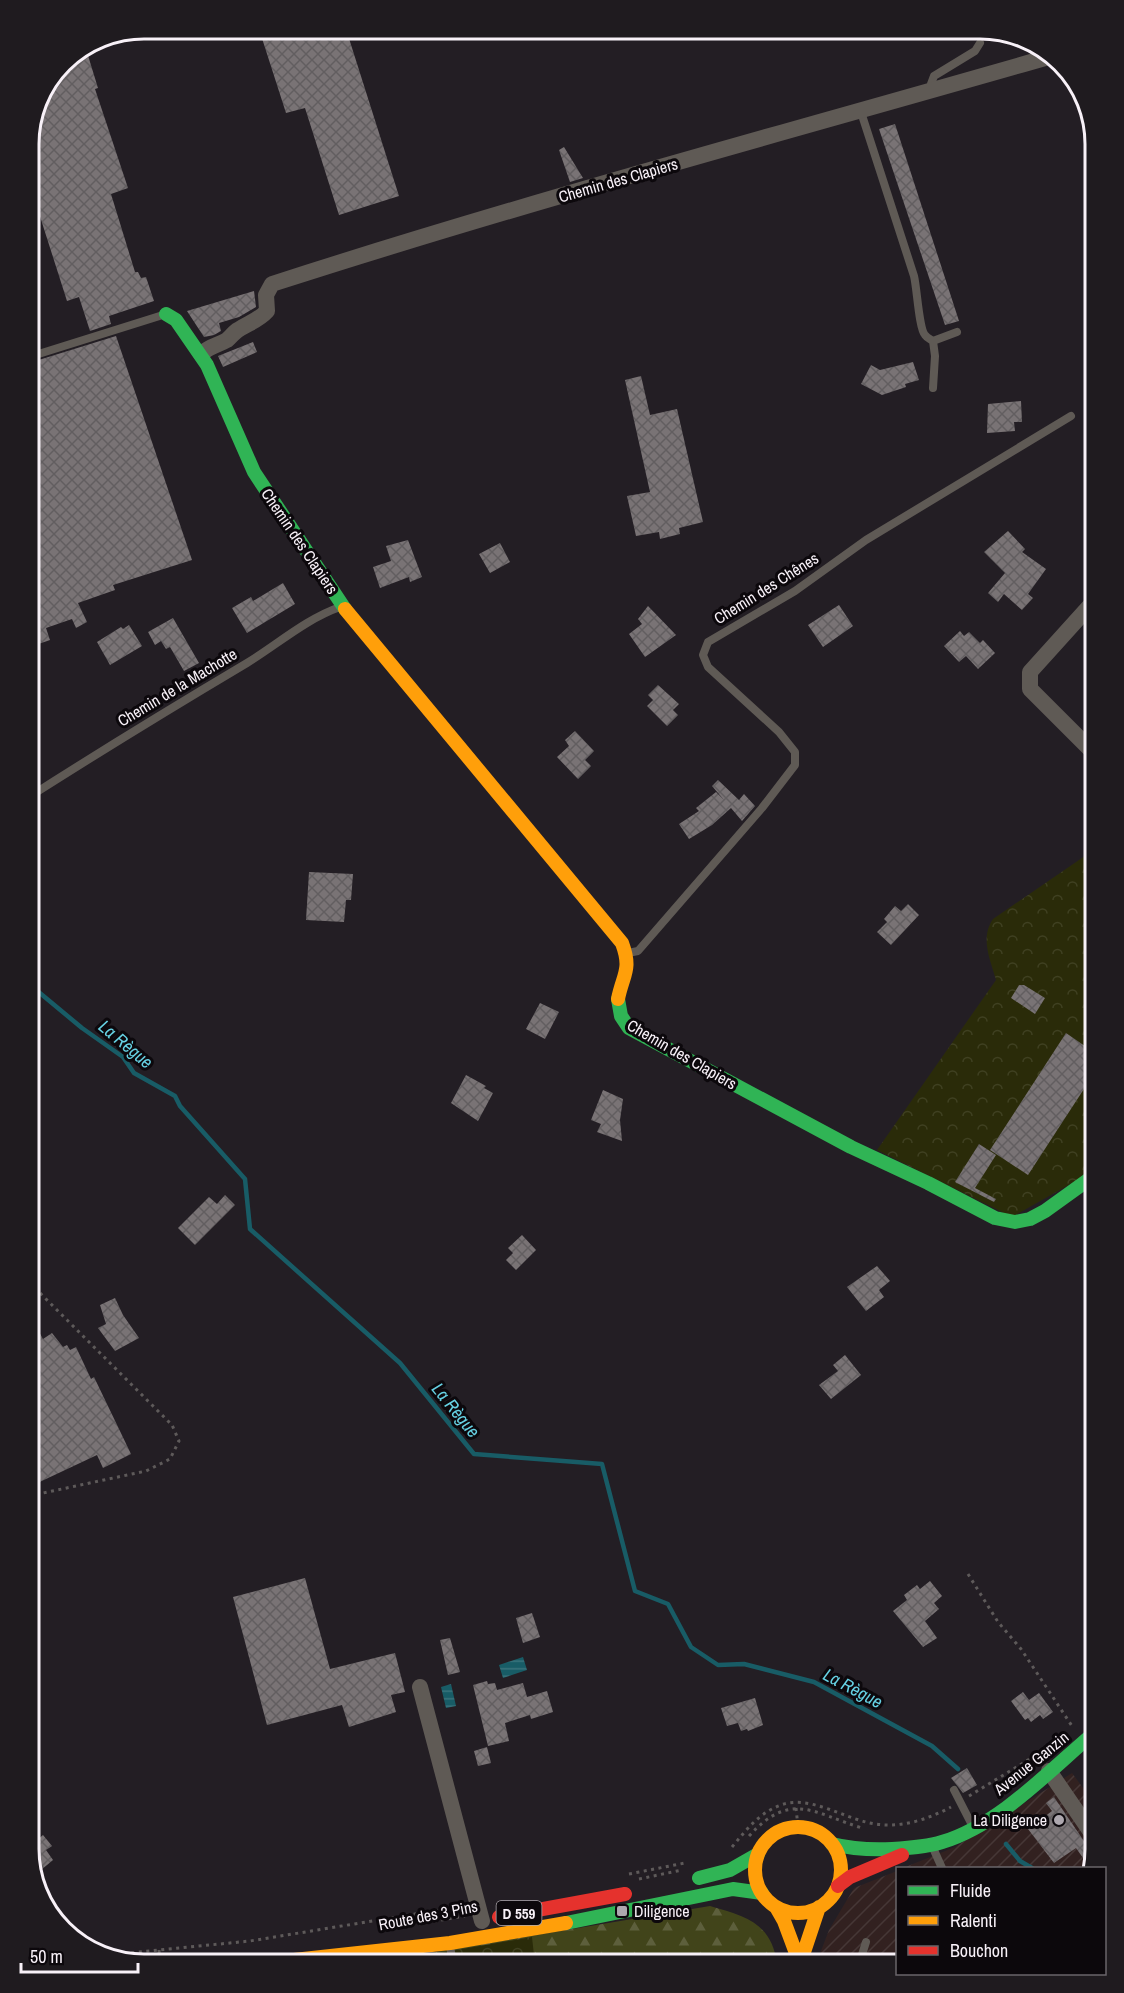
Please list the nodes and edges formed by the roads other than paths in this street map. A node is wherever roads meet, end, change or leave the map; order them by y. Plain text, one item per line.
1 (980, 43) dead end
2 (1041, 59) edge
3 (932, 89) junction
4 (860, 109) junction
5 (166, 314) joint
6 (957, 332) dead end
7 (933, 341) junction
8 (39, 354) edge
9 (201, 354) junction
10 (933, 388) dead end
11 (1071, 416) dead end
12 (343, 606) junction
13 (1085, 611) edge
14 (1085, 744) edge
15 (39, 791) edge
16 (628, 953) junction
17 (1085, 1182) edge
18 (420, 1687) dead end
19 (1085, 1741) edge
20 (1050, 1771) junction
21 (954, 1790) dead end
22 (1085, 1823) edge
23 (973, 1828) junction
24 (832, 1844) junction
25 (926, 1846) junction
26 (758, 1854) junction
27 (941, 1867) edge
28 (687, 1875) road end
29 (640, 1883) road end
30 (838, 1886) junction
31 (762, 1893) junction
32 (776, 1907) junction
33 (819, 1907) junction
34 (478, 1915) joint
35 (425, 1932) road end
36 (866, 1942) dead end
37 (450, 1943) junction
38 (319, 1954) edge
39 (354, 1954) edge
40 (452, 1954) edge
41 (796, 1954) edge
42 (803, 1954) edge
43 (863, 1954) edge

1 - 3 lane
2 - 3 street, Chemin des Clapiers
3 - 4 street, Chemin des Clapiers
4 - 7 lane
4 - 9 street, Chemin des Clapiers
5 - 8 lane
5 - 9 main road
6 - 7 lane
7 - 10 lane
9 - 12 main road, Chemin des Clapiers
11 - 16 lane, Chemin des Chênes
12 - 15 lane, Chemin de la Machotte
12 - 16 main road, Chemin des Clapiers
13 - 14 street
16 - 17 main road, Chemin des Clapiers
18 - 34 street
19 - 20 main road, Avenue Ganzin
20 - 22 street
20 - 23 main road, Avenue Ganzin
21 - 23 lane
23 - 25 main road, Avenue Ganzin
24 - 25 main road, Avenue Ganzin
24 - 26 main road
24 - 30 main road
25 - 27 lane
25 - 30 main road, Avenue Ganzin
26 - 28 main road
26 - 31 main road
29 - 34 main road, Route des 3 Pins / D 559
30 - 33 main road
31 - 32 main road
31 - 37 main road, Route des 3 Pins / D 559
32 - 33 main road
32 - 41 main road
33 - 42 main road
35 - 38 main road, Route des 3 Pins / D 559
36 - 43 lane
37 - 39 main road, Route des 3 Pins / D 559
37 - 40 lane

